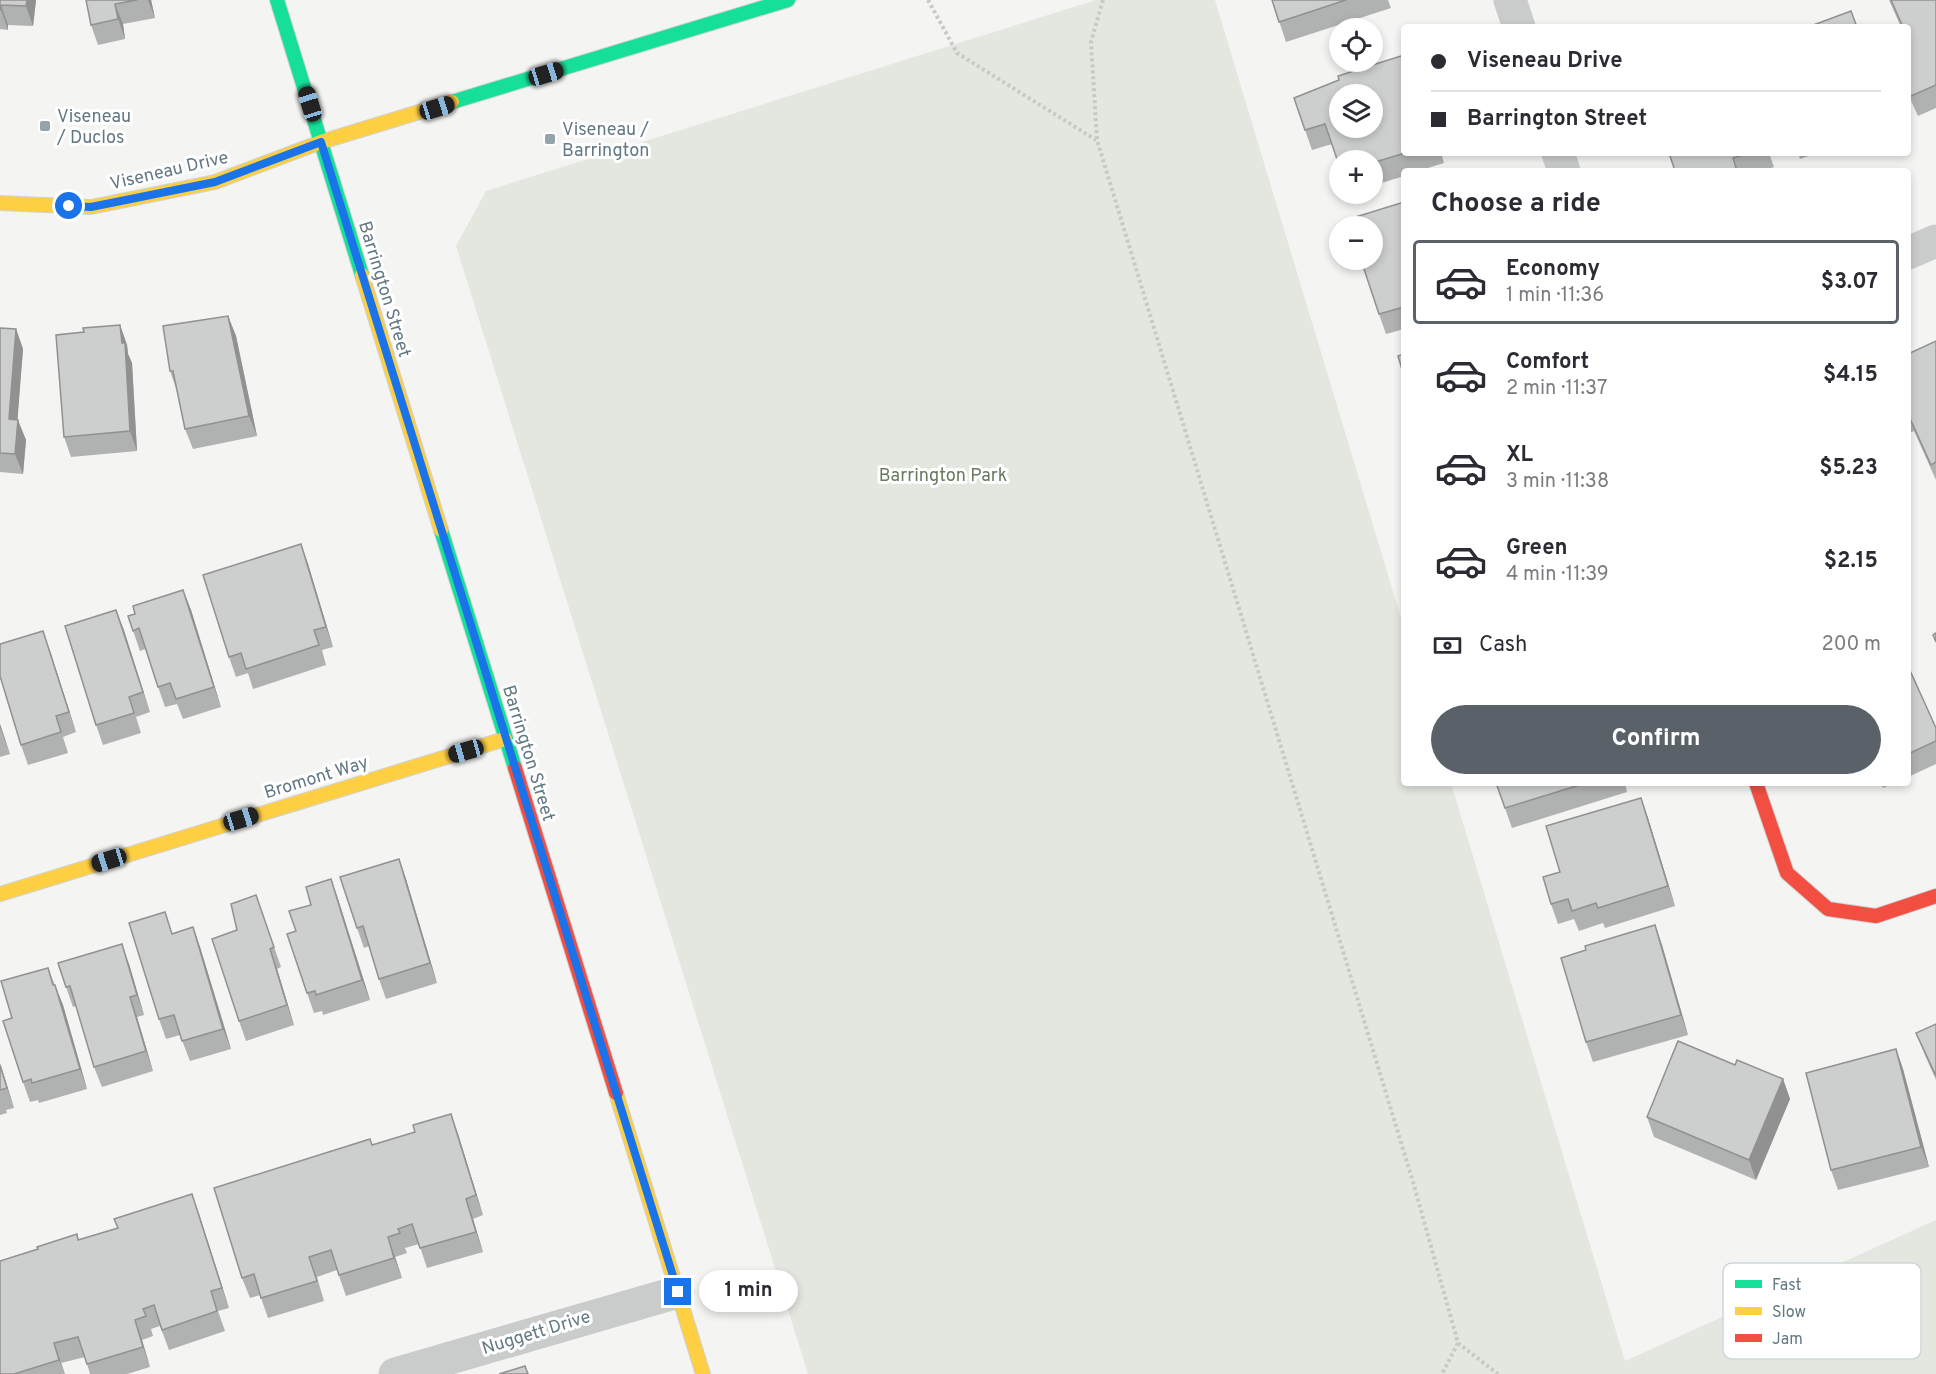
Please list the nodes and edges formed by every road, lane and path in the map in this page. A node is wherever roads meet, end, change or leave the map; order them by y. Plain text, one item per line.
1 (277, 0) edge
2 (788, 0) edge
3 (928, 0) edge
4 (1103, 0) edge
5 (1510, 0) edge
6 (1518, 24) edge
7 (1097, 140) junction
8 (321, 142) junction
9 (0, 203) edge
10 (1936, 241) edge
11 (1911, 252) edge
12 (505, 740) junction
13 (1757, 786) edge
14 (0, 894) edge
15 (1936, 896) edge
16 (678, 1292) junction
17 (1458, 1343) junction
18 (395, 1374) edge
19 (703, 1374) edge
20 (1442, 1374) edge
21 (1498, 1374) edge

1 - 8 street, Barrington Street
2 - 8 street, Viseneau Drive
3 - 7 path
4 - 7 path
5 - 6 street
7 - 17 path
8 - 9 street, Viseneau Drive
8 - 12 street, Barrington Street
10 - 11 street
12 - 14 street, Bromont Way
12 - 16 street, Barrington Street
13 - 15 street
16 - 18 street, Nuggett Drive
16 - 19 street, Barrington Street
17 - 20 path
17 - 21 path

